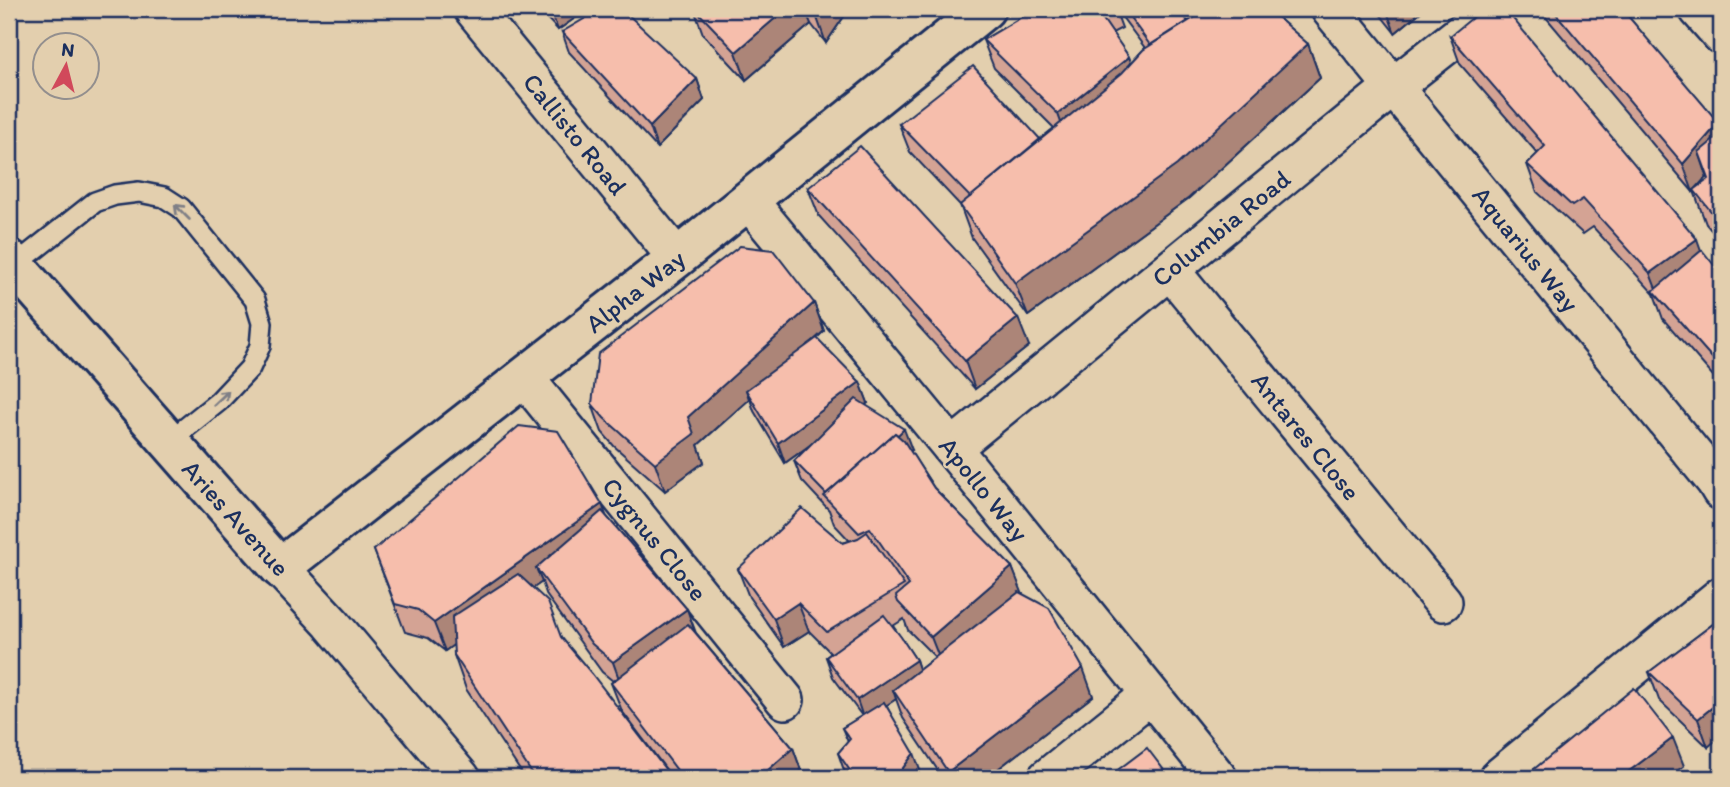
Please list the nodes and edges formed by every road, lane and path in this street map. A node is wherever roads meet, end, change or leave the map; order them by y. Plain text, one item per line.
1 (473, 9) edge
2 (985, 9) edge
3 (1330, 9) edge
4 (1492, 9) edge
5 (1698, 9) edge
6 (1721, 35) edge
7 (1394, 87) junction
8 (749, 201) junction
9 (677, 258) junction
10 (11, 266) edge
11 (1170, 270) junction
12 (526, 378) junction
13 (168, 442) junction
14 (952, 448) junction
15 (1721, 491) edge
16 (280, 568) junction
17 (1721, 596) edge
18 (1443, 602) dead end
19 (1150, 695) junction
20 (785, 700) dead end
21 (461, 778) edge
22 (1047, 778) edge
23 (1218, 778) edge
24 (1498, 778) edge

1 - 9 street, Callisto Road
2 - 8 street, Alpha Way
3 - 7 street, Aquarius Way
4 - 7 street, Columbia Road
5 - 6 street
7 - 11 street, Columbia Road
7 - 15 street, Aquarius Way
8 - 9 street, Alpha Way
8 - 14 street, Apollo Way
9 - 12 street, Alpha Way
10 - 13 street, Aries Avenue
13 -> 10 lane
11 - 14 street, Columbia Road
11 - 18 street, Antares Close
12 - 16 street, Alpha Way
12 - 20 street, Cygnus Close
13 - 16 street, Aries Avenue
14 - 19 street, Apollo Way
16 - 21 street, Aries Avenue
17 - 24 street
19 - 22 street
19 - 23 street, Apollo Way

